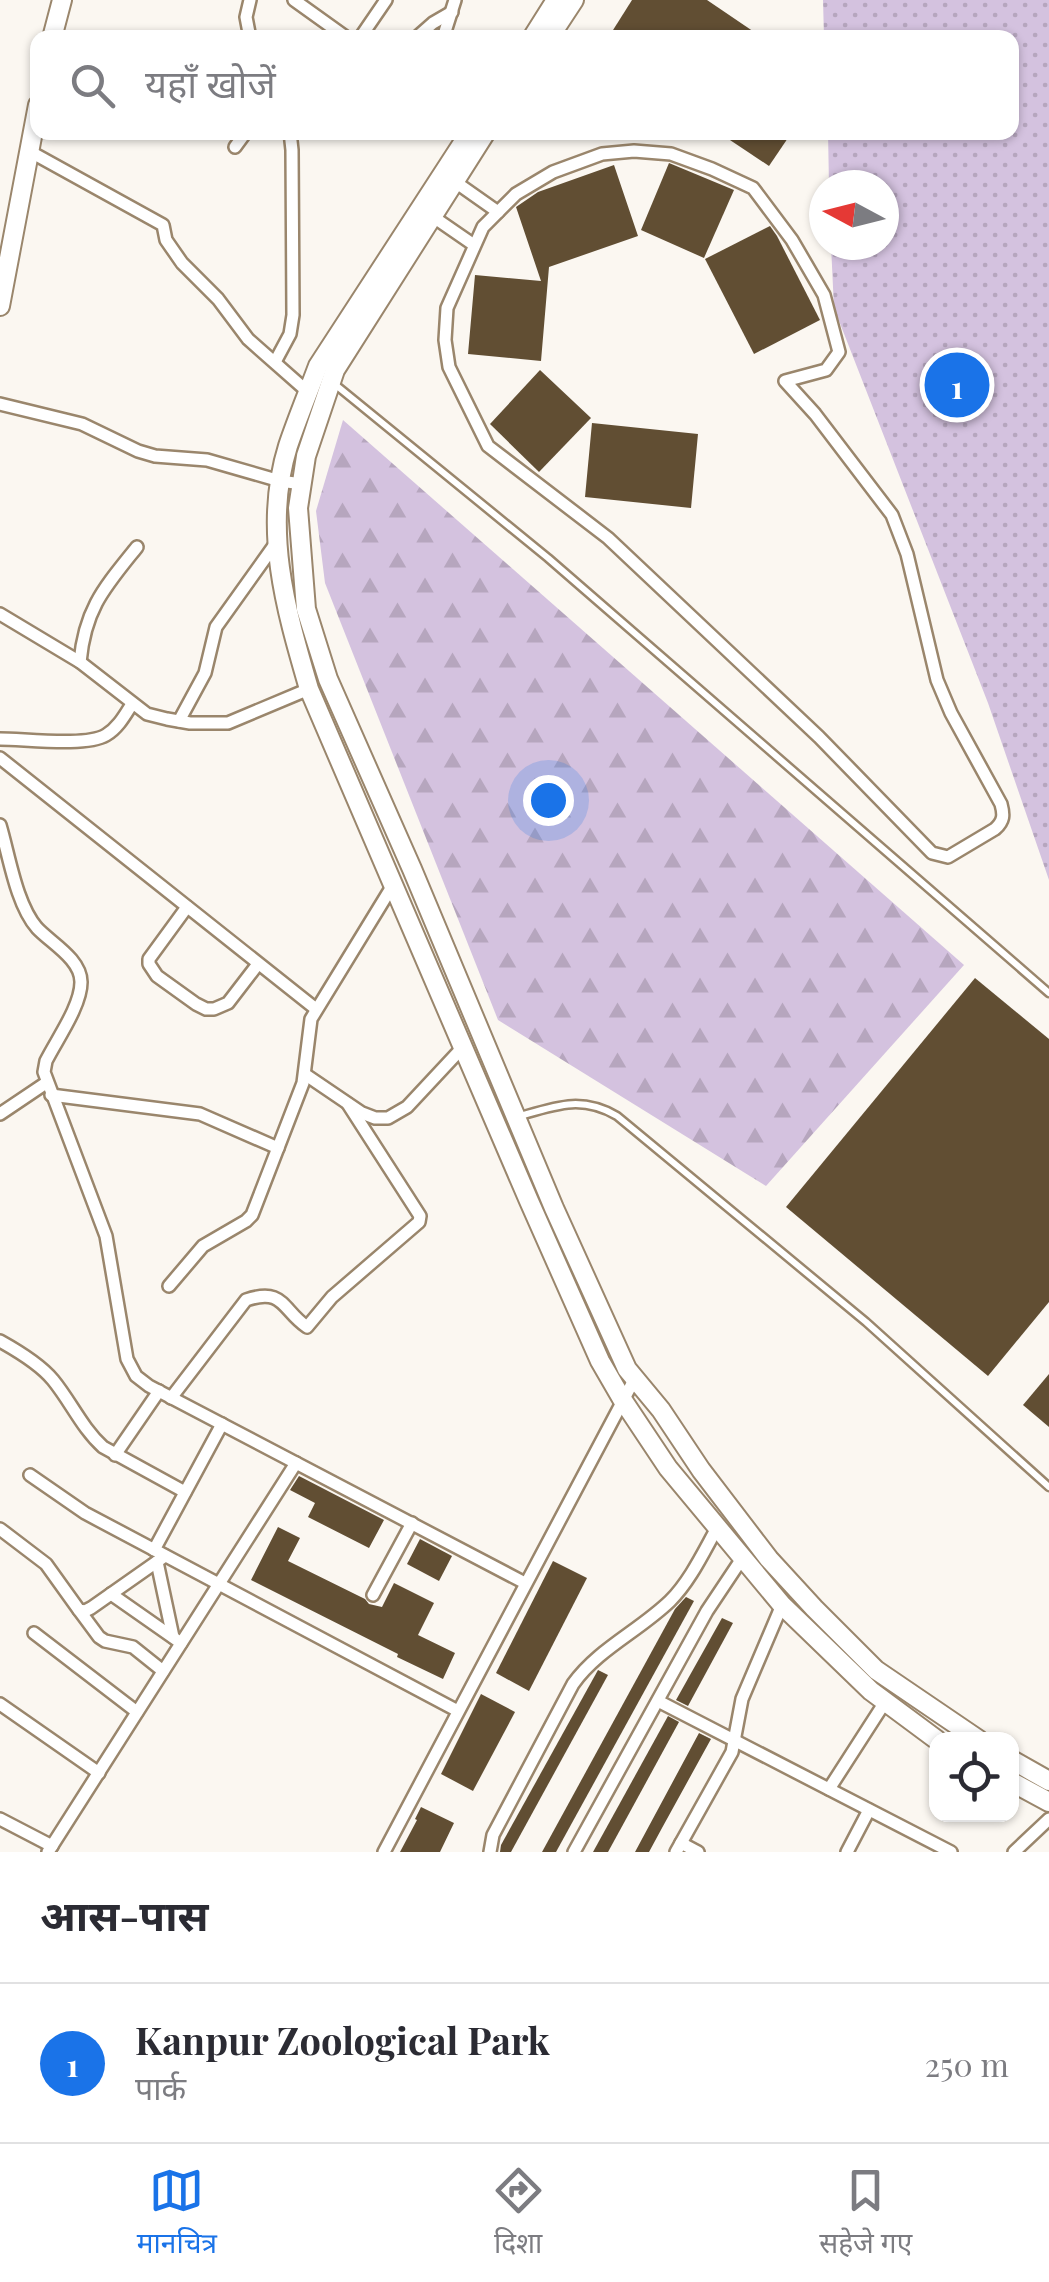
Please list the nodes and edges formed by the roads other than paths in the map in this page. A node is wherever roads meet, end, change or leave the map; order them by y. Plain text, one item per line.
1 (62, 0) edge
2 (250, 0) edge
3 (294, 0) edge
4 (386, 0) edge
5 (556, 0) edge
6 (574, 0) edge
7 (310, 4) edge
8 (453, 6) edge
9 (54, 30) edge
10 (248, 30) edge
11 (338, 30) edge
12 (365, 30) edge
13 (425, 30) edge
14 (446, 30) edge
15 (537, 30) edge
16 (554, 30) edge
17 (31, 140) edge
18 (240, 140) edge
19 (291, 140) edge
20 (465, 140) edge
21 (481, 140) edge
22 (235, 147) dead end
23 (29, 151) junction
24 (454, 181) junction
25 (498, 212) junction
26 (432, 216) junction
27 (474, 245) junction
28 (0, 306) edge
29 (274, 362) junction
30 (332, 381) junction
31 (308, 392) junction
32 (0, 404) edge
33 (280, 481) junction
34 (302, 484) junction
35 (277, 542) junction
36 (137, 546) dead end
37 (0, 614) edge
38 (80, 662) junction
39 (309, 689) junction
40 (132, 704) junction
41 (179, 721) junction
42 (0, 739) edge
43 (0, 758) edge
44 (0, 825) edge
45 (4, 852) edge
46 (393, 885) junction
47 (187, 907) junction
48 (258, 964) junction
49 (1049, 993) edge
50 (316, 1010) junction
51 (463, 1047) junction
52 (306, 1075) junction
53 (49, 1089) junction
54 (348, 1104) junction
55 (0, 1114) edge
56 (515, 1117) junction
57 (278, 1148) junction
58 (169, 1286) dead end
59 (0, 1341) edge
60 (635, 1378) junction
61 (165, 1394) junction
62 (622, 1399) junction
63 (222, 1424) junction
64 (115, 1455) junction
65 (296, 1463) junction
66 (30, 1475) dead end
67 (1049, 1487) edge
68 (185, 1492) junction
69 (412, 1523) junction
70 (717, 1528) junction
71 (0, 1530) edge
72 (159, 1556) junction
73 (743, 1557) junction
74 (525, 1582) junction
75 (219, 1584) junction
76 (111, 1594) junction
77 (374, 1595) dead end
78 (782, 1604) junction
79 (79, 1610) junction
80 (34, 1633) dead end
81 (177, 1640) junction
82 (163, 1672) junction
83 (658, 1701) junction
84 (885, 1702) junction
85 (0, 1704) edge
86 (458, 1710) junction
87 (137, 1712) junction
88 (967, 1732) edge
89 (929, 1734) edge
90 (735, 1741) junction
91 (1019, 1764) edge
92 (98, 1773) junction
93 (1049, 1782) edge
94 (1019, 1786) edge
95 (828, 1789) junction
96 (1049, 1802) edge
97 (869, 1810) junction
98 (0, 1819) edge
99 (1049, 1819) edge
100 (679, 1847) edge
101 (928, 1847) edge
102 (50, 1849) edge
103 (384, 1852) edge
104 (490, 1852) edge
105 (574, 1852) edge
106 (698, 1852) edge
107 (848, 1852) edge
108 (951, 1852) edge
109 (1014, 1852) edge

1 - 9 main road
2 - 10 street
3 - 7 street
4 - 12 street
5 - 15 main road
6 - 16 main road
7 - 11 street
8 - 13 street
8 - 14 street
17 - 23 main road
18 - 22 street
19 - 29 street
20 - 31 main road
21 - 24 main road
23 - 28 main road
23 - 29 street
24 - 25 street
24 - 26 main road
25 - 27 street
25 - 27 street
26 - 27 street
26 - 30 main road
29 - 31 street
30 - 34 main road
30 - 49 lane
31 - 33 main road
32 - 33 street
33 - 34 street
33 - 35 main road
34 - 56 main road
35 - 39 main road
35 - 41 street
36 - 38 street
37 - 38 street
38 - 40 street
39 - 41 street
39 - 46 main road
40 - 41 street
40 - 42 street
43 - 47 street
44 - 45 street
45 - 53 street
46 - 50 street
46 - 51 main road
47 - 48 street
47 - 48 street
48 - 50 street
50 - 52 street
51 - 54 street
51 - 62 main road
52 - 54 street
52 - 57 street
53 - 55 street
53 - 57 street
53 - 61 street
54 - 61 street
56 - 60 main road
56 - 67 lane
57 - 58 street
59 - 64 street
60 - 62 street
60 - 88 main road
61 - 63 street
61 - 64 street
62 - 70 main road
62 - 74 street
63 - 65 street
63 - 68 street
64 - 68 street
65 - 69 street
65 - 75 street
66 - 72 street
68 - 72 street
69 - 74 street
69 - 77 street
70 - 73 main road
70 - 104 street
71 - 79 street
72 - 75 street
72 - 76 street
72 - 81 street
73 - 78 main road
73 - 83 street
74 - 86 street
75 - 81 street
75 - 86 street
76 - 79 street
76 - 81 street
78 - 84 main road
78 - 90 street
79 - 82 street
80 - 87 street
81 - 82 street
82 - 87 street
83 - 90 street
83 - 105 street
84 - 89 main road
84 - 95 street
85 - 92 street
86 - 103 street
87 - 92 street
90 - 95 street
90 - 100 street
91 - 93 main road
92 - 102 street
94 - 96 main road
95 - 97 street
97 - 101 street
97 - 107 street
98 - 102 street
99 - 109 street
100 - 106 street
101 - 108 street

